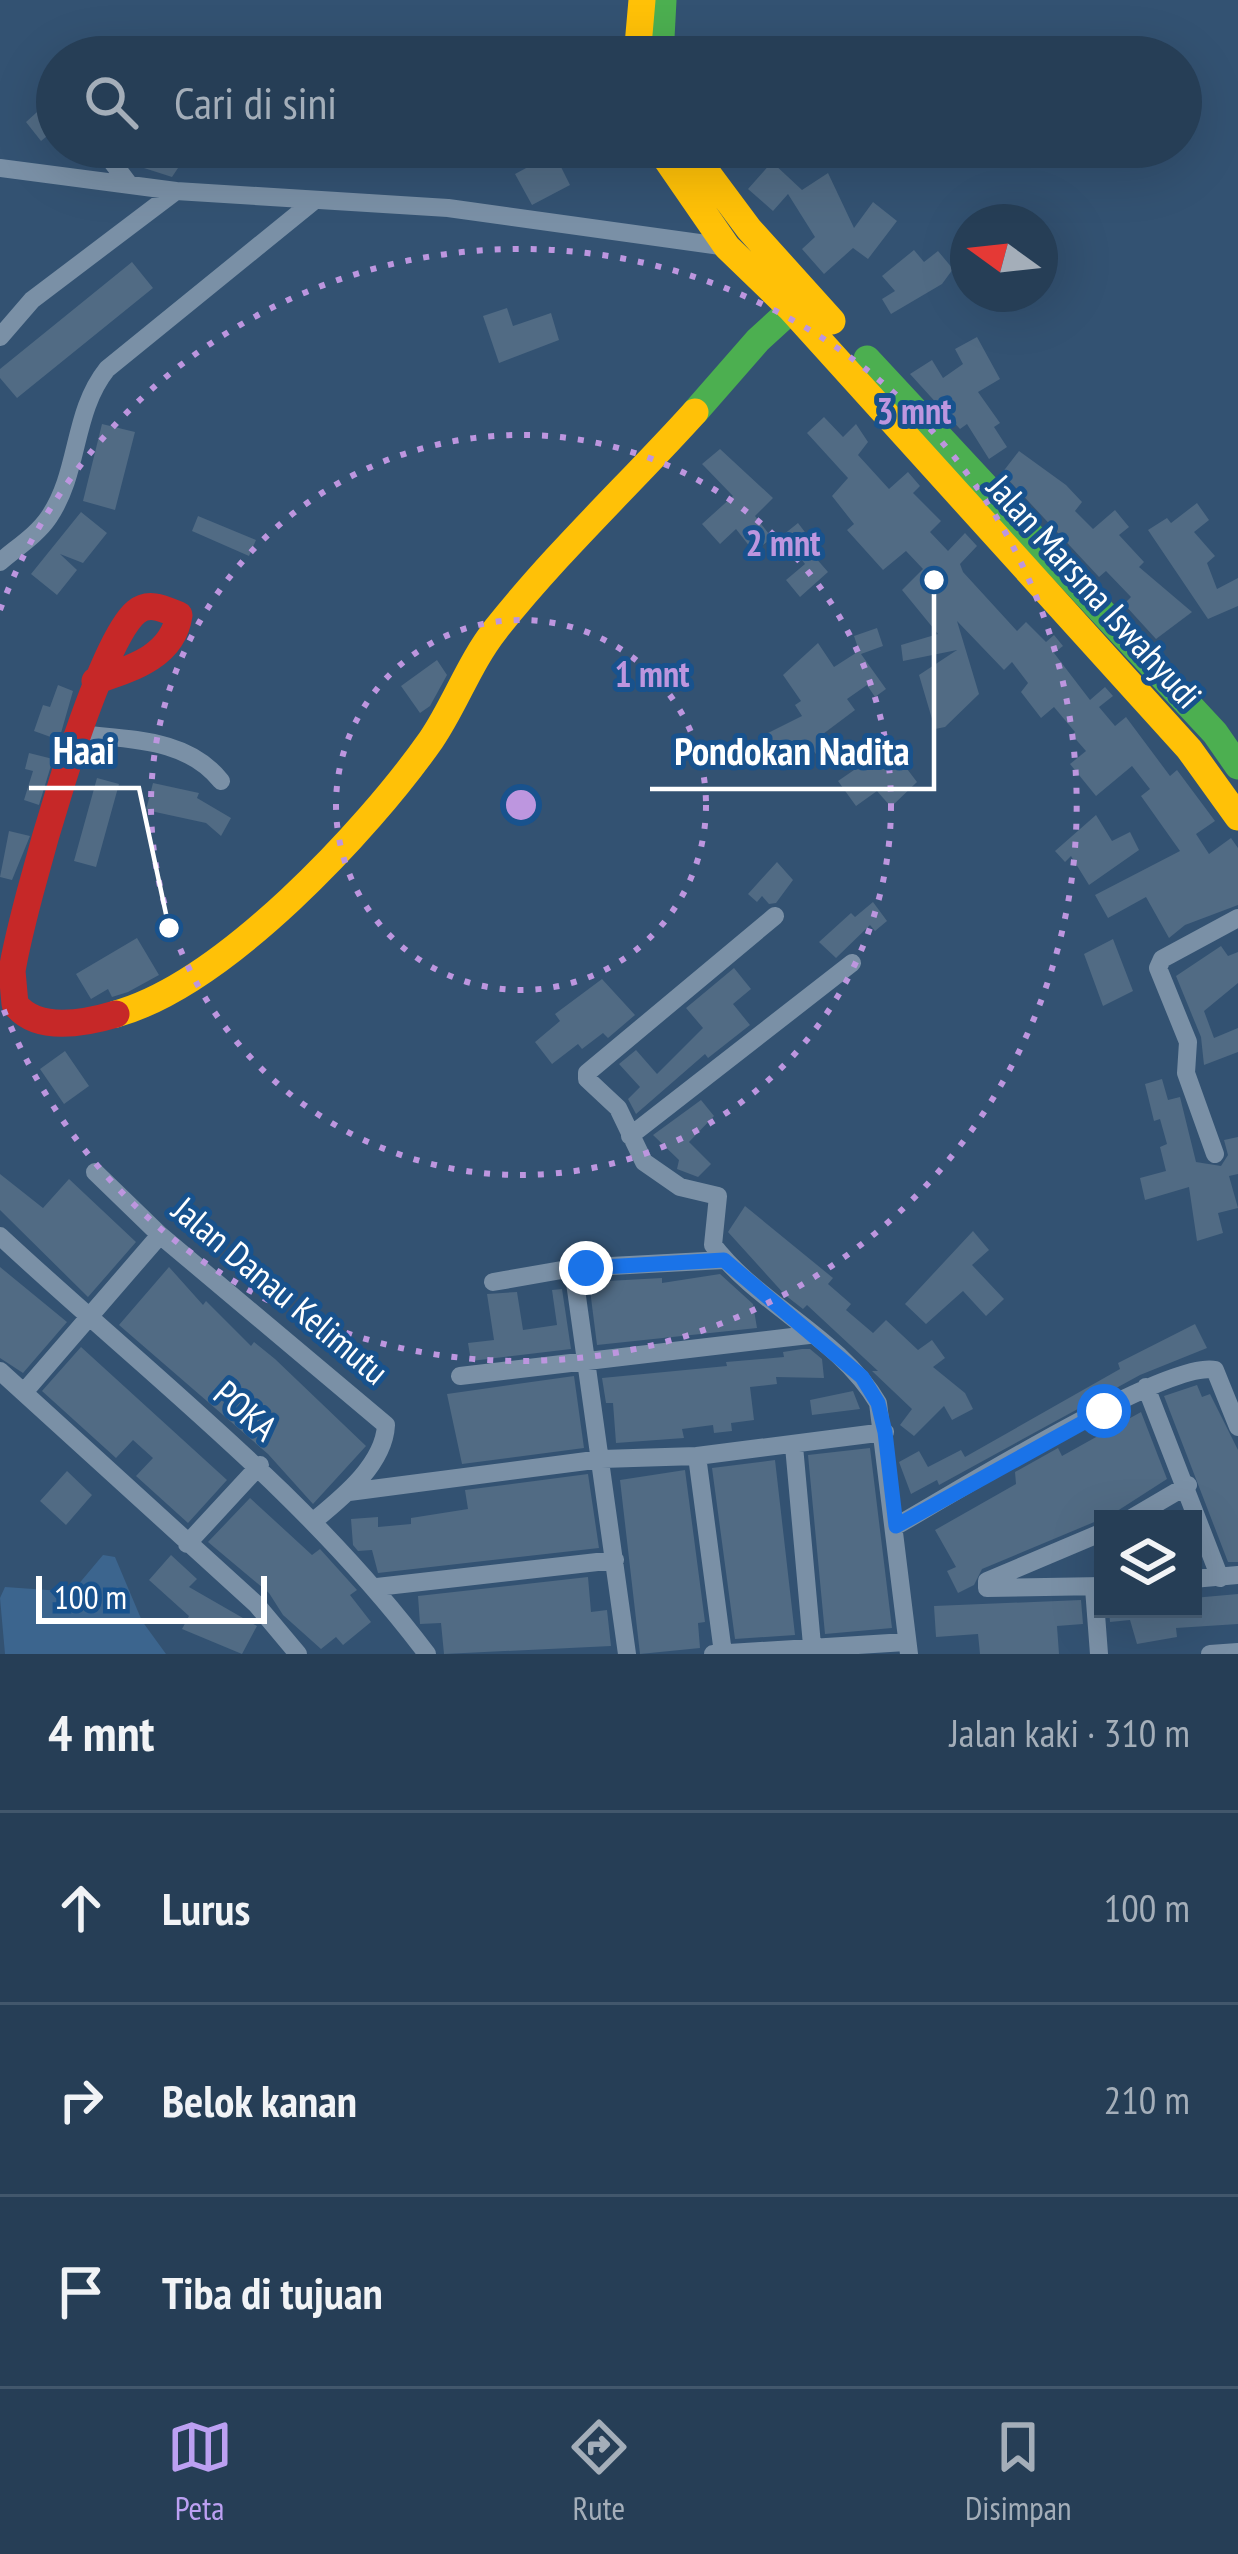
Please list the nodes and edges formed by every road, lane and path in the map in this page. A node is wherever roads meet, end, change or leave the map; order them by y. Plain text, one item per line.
1 (642, 0) edge
2 (662, 0) edge
3 (639, 36) edge
4 (661, 36) edge
5 (0, 168) edge
6 (117, 168) edge
7 (676, 168) edge
8 (700, 168) edge
9 (128, 183) junction
10 (176, 191) junction
11 (315, 200) junction
12 (738, 238) junction
13 (800, 302) junction
14 (0, 337) edge
15 (0, 562) edge
16 (95, 681) dead end
17 (80, 734) junction
18 (1235, 755) edge
19 (220, 782) dead end
20 (1238, 817) edge
21 (776, 916) dead end
22 (1238, 918) edge
23 (852, 963) dead end
24 (630, 1136) junction
25 (1215, 1154) dead end
26 (95, 1172) dead end
27 (160, 1235) junction
28 (0, 1236) edge
29 (724, 1260) junction
30 (573, 1268) junction
31 (493, 1282) dead end
32 (89, 1319) junction
33 (809, 1335) junction
34 (585, 1357) junction
35 (0, 1371) edge
36 (460, 1376) dead end
37 (1146, 1387) junction
38 (25, 1391) junction
39 (1238, 1426) edge
40 (885, 1432) junction
41 (794, 1446) junction
42 (697, 1456) junction
43 (602, 1459) junction
44 (260, 1465) junction
45 (1187, 1485) junction
46 (349, 1492) junction
47 (1145, 1510) edge
48 (315, 1520) junction
49 (896, 1526) junction
50 (1094, 1536) edge
51 (187, 1544) junction
52 (615, 1560) junction
53 (1229, 1577) edge
54 (376, 1587) junction
55 (1094, 1587) edge
56 (1099, 1618) edge
57 (812, 1645) junction
58 (908, 1648) edge
59 (1238, 1652) edge
60 (724, 1653) edge
61 (298, 1654) edge
62 (427, 1654) edge
63 (627, 1654) edge
64 (712, 1654) edge
65 (1099, 1654) edge
66 (1210, 1654) edge

1 - 3 main road
2 - 4 main road
5 - 9 street
6 - 9 street
7 - 12 main road, Jalan Marsma Iswahyudi
8 - 12 main road, Jalan Marsma Iswahyudi
9 - 10 street
10 - 11 street
10 - 14 street
11 - 12 street
11 - 15 street
12 - 13 main road, Jalan Marsma Iswahyudi
13 - 17 main road
13 - 18 main road, Jalan Marsma Iswahyudi
13 - 20 main road, Jalan Marsma Iswahyudi
16 - 17 main road
17 - 19 street
21 - 24 street
22 - 25 street
23 - 24 street
24 - 29 street
26 - 27 street, Jalan Danau Kelimutu
27 - 32 street
27 - 46 street, Jalan Danau Kelimutu
28 - 32 street, POKA
29 - 30 street
29 - 33 street
30 - 31 street
30 - 34 street
32 - 38 street
32 - 44 street, POKA
33 - 34 street
33 - 40 street
34 - 36 street
34 - 43 street
35 - 38 street
37 - 39 street
37 - 45 street
37 - 49 street
38 - 51 street
40 - 41 street
40 - 49 street
41 - 42 street
41 - 57 street
42 - 43 street
42 - 60 street
43 - 46 street
43 - 52 street
44 - 48 street, POKA
44 - 51 street
45 - 47 street
45 - 53 street
46 - 48 street, Jalan Danau Kelimutu
48 - 54 street, POKA
49 - 58 street
50 - 55 street
51 - 61 street
52 - 54 street
52 - 63 street
54 - 62 street, POKA
56 - 65 street
57 - 58 street
57 - 60 street
59 - 66 street
60 - 64 street

